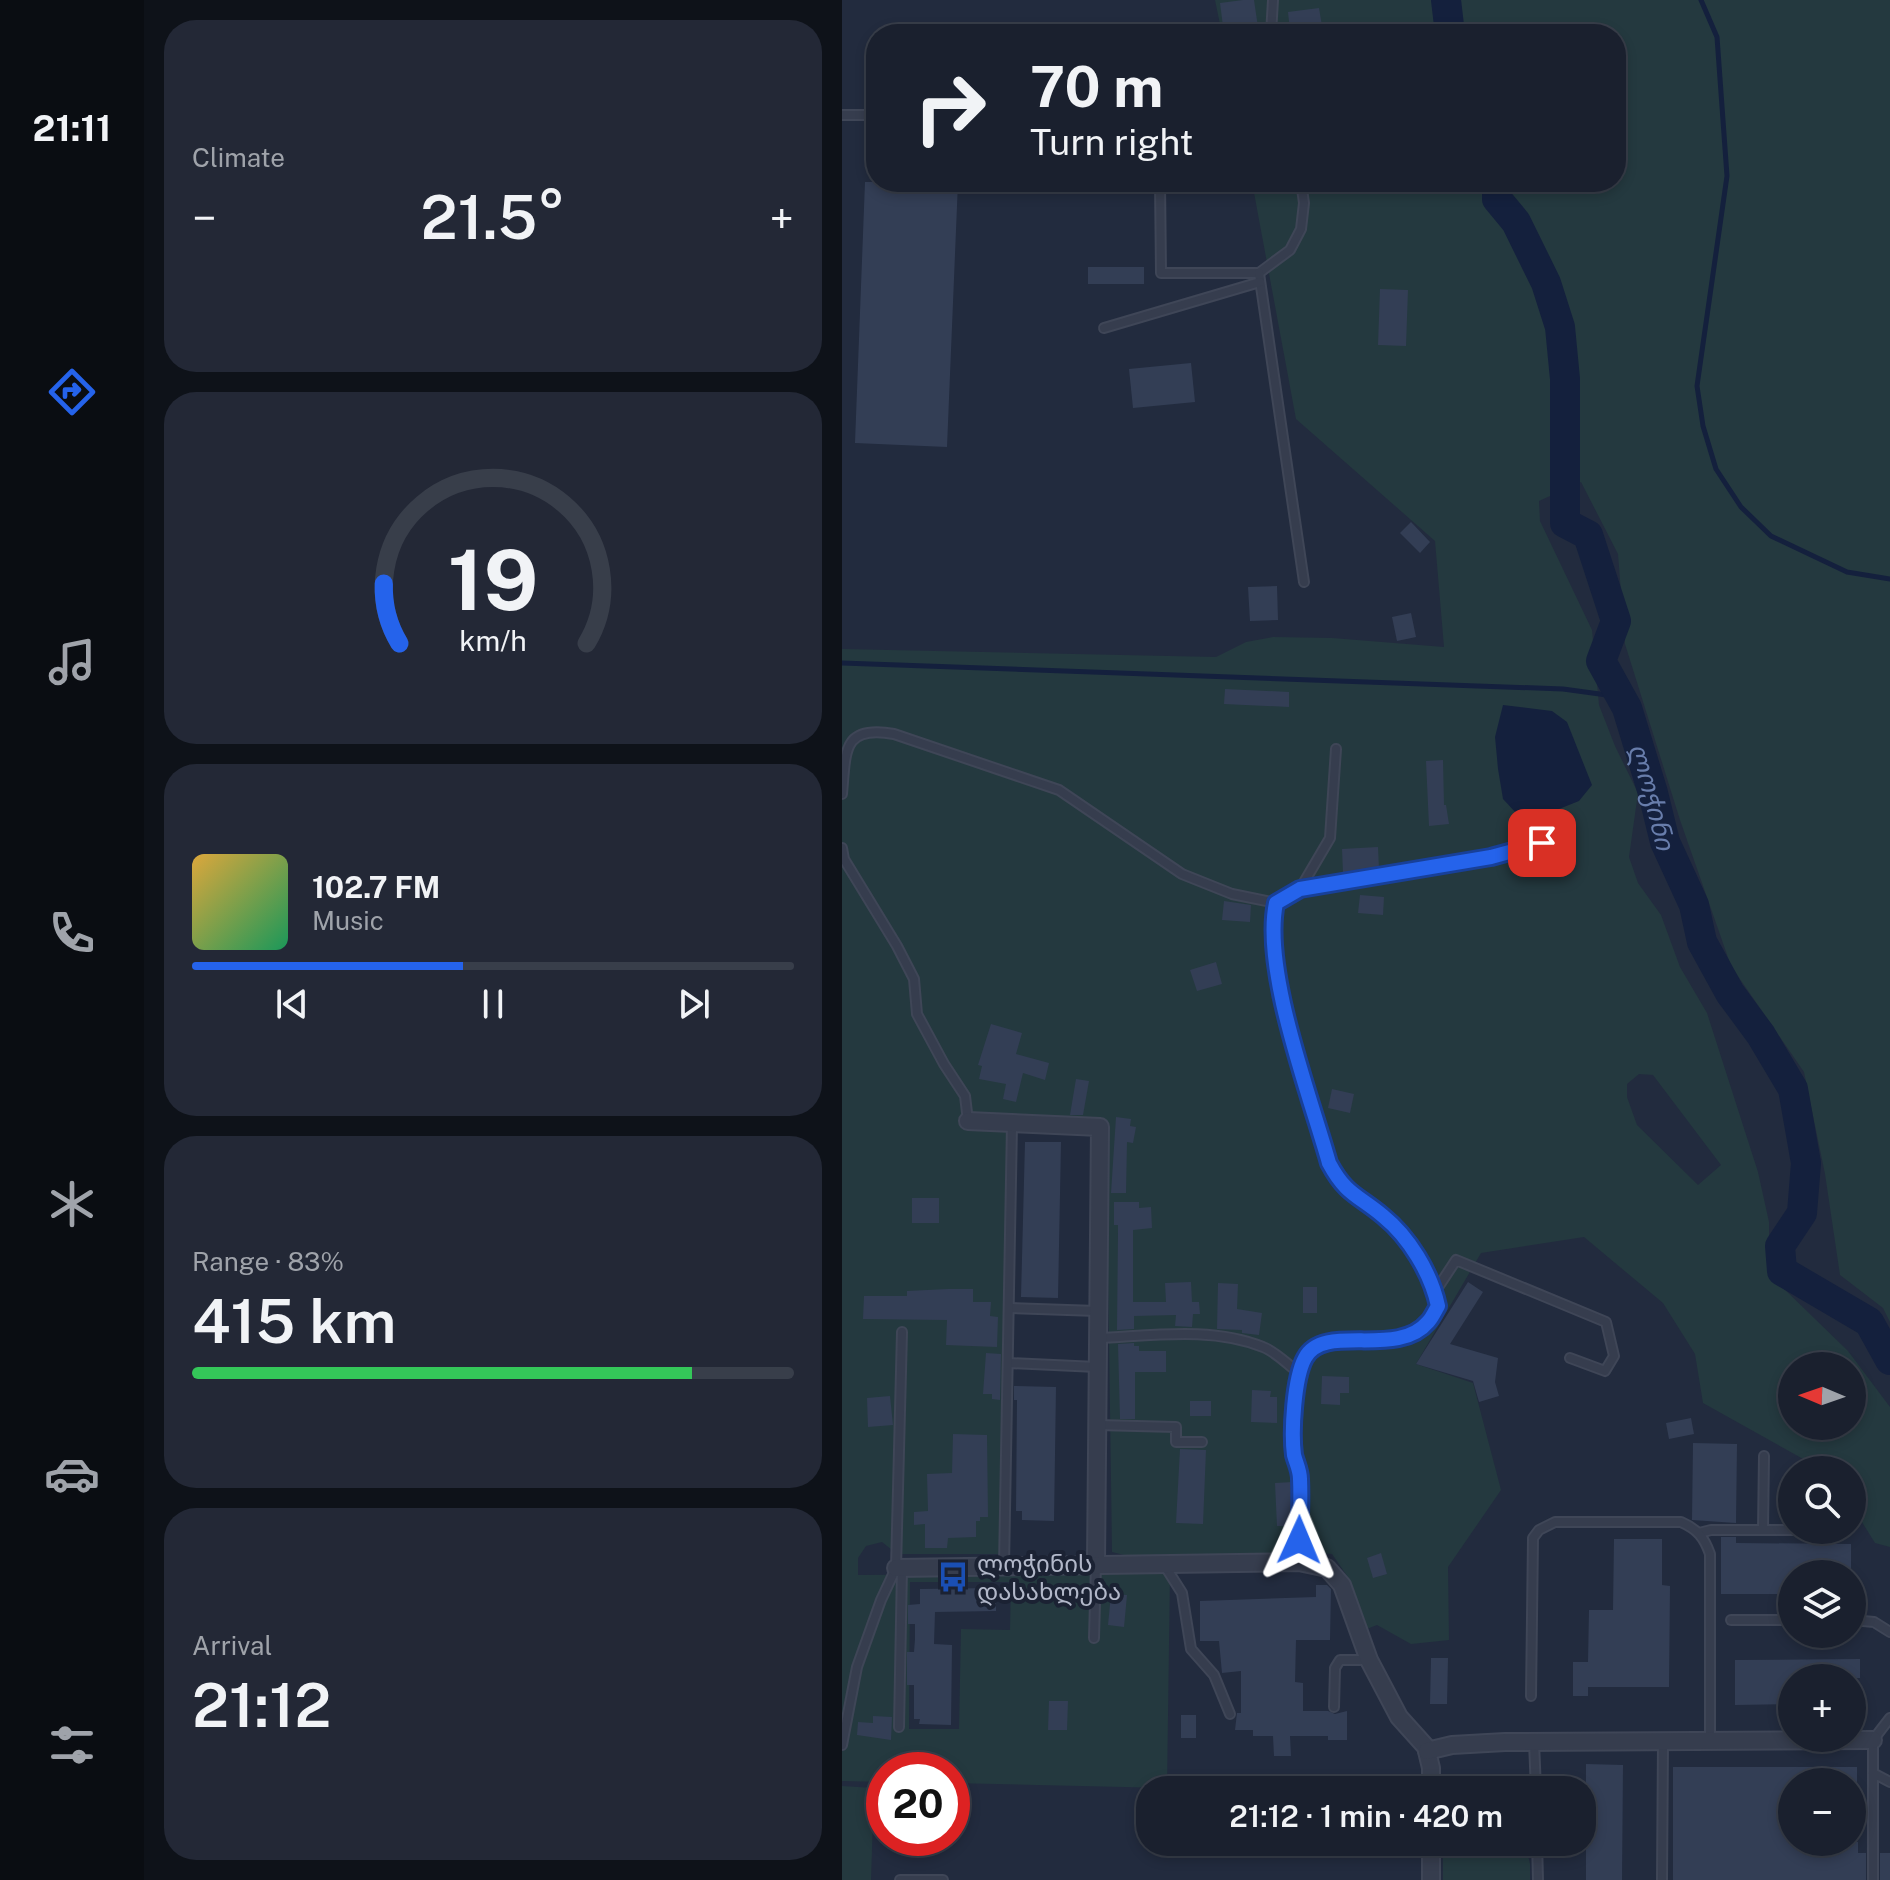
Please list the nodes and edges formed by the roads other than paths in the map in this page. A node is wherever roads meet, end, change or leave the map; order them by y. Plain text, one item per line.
1 (1273, 0) edge
2 (1272, 24) edge
3 (842, 115) edge
4 (866, 115) edge
5 (1160, 192) edge
6 (1302, 192) edge
7 (1260, 278) junction
8 (1104, 328) dead end
9 (1304, 582) dead end
10 (1336, 749) dead end
11 (842, 794) edge
12 (1567, 836) dead end
13 (842, 848) edge
14 (1300, 889) junction
15 (1276, 903) junction
16 (968, 1121) joint
17 (1012, 1124) junction
18 (1435, 1292) junction
19 (1009, 1308) junction
20 (1097, 1311) junction
21 (902, 1332) dead end
22 (1097, 1338) junction
23 (1570, 1358) dead end
24 (1008, 1363) junction
25 (1097, 1367) junction
26 (1298, 1372) junction
27 (1096, 1425) junction
28 (1202, 1442) dead end
29 (1764, 1456) dead end
30 (1763, 1530) junction
31 (1778, 1530) edge
32 (1699, 1533) junction
33 (1299, 1562) junction
34 (1096, 1563) junction
35 (1163, 1563) junction
36 (1004, 1566) junction
37 (899, 1568) junction
38 (1731, 1620) dead end
39 (1778, 1620) edge
40 (1866, 1621) edge
41 (1890, 1632) edge
42 (1094, 1638) dead end
43 (1369, 1660) junction
44 (1531, 1696) dead end
45 (1334, 1707) dead end
46 (1230, 1714) dead end
47 (1890, 1718) edge
48 (899, 1727) dead end
49 (1873, 1740) junction
50 (1663, 1741) junction
51 (1710, 1741) junction
52 (1534, 1742) junction
53 (842, 1745) edge
54 (1427, 1751) junction
55 (1873, 1773) junction
56 (1431, 1776) edge
57 (1535, 1776) edge
58 (1890, 1782) edge
59 (1431, 1856) edge
60 (1537, 1856) edge
61 (900, 1880) edge
62 (943, 1880) edge
63 (1431, 1880) edge
64 (1538, 1880) edge
65 (1662, 1880) edge
66 (1873, 1880) edge

1 - 2 lane
3 - 4 lane
5 - 7 lane
6 - 7 lane
7 - 8 lane
7 - 9 lane
10 - 14 lane
11 - 15 lane
12 - 14 lane
13 - 16 lane
14 - 15 lane
15 - 18 lane
16 - 17 street
17 - 19 lane
17 - 20 street
18 - 23 lane
18 - 26 lane
19 - 20 lane
19 - 24 lane
20 - 22 street
21 - 37 lane
22 - 25 street
22 - 26 lane
24 - 25 lane
24 - 36 lane
25 - 27 street
26 - 33 lane
27 - 28 lane
27 - 34 street
29 - 30 lane
30 - 31 lane
30 - 32 lane
32 - 44 lane
32 - 51 lane
33 - 35 street
33 - 43 street
34 - 35 street
34 - 36 street
34 - 42 lane
35 - 46 lane
36 - 37 street
37 - 48 lane
37 - 53 lane
38 - 39 lane
40 - 41 lane
43 - 45 lane
43 - 54 street
47 - 49 lane
49 - 51 street
49 - 55 lane
50 - 51 street
50 - 52 street
50 - 65 lane
52 - 54 street
52 - 57 lane
54 - 56 street
55 - 58 lane
55 - 66 lane
59 - 63 street
60 - 64 lane
61 - 62 lane

